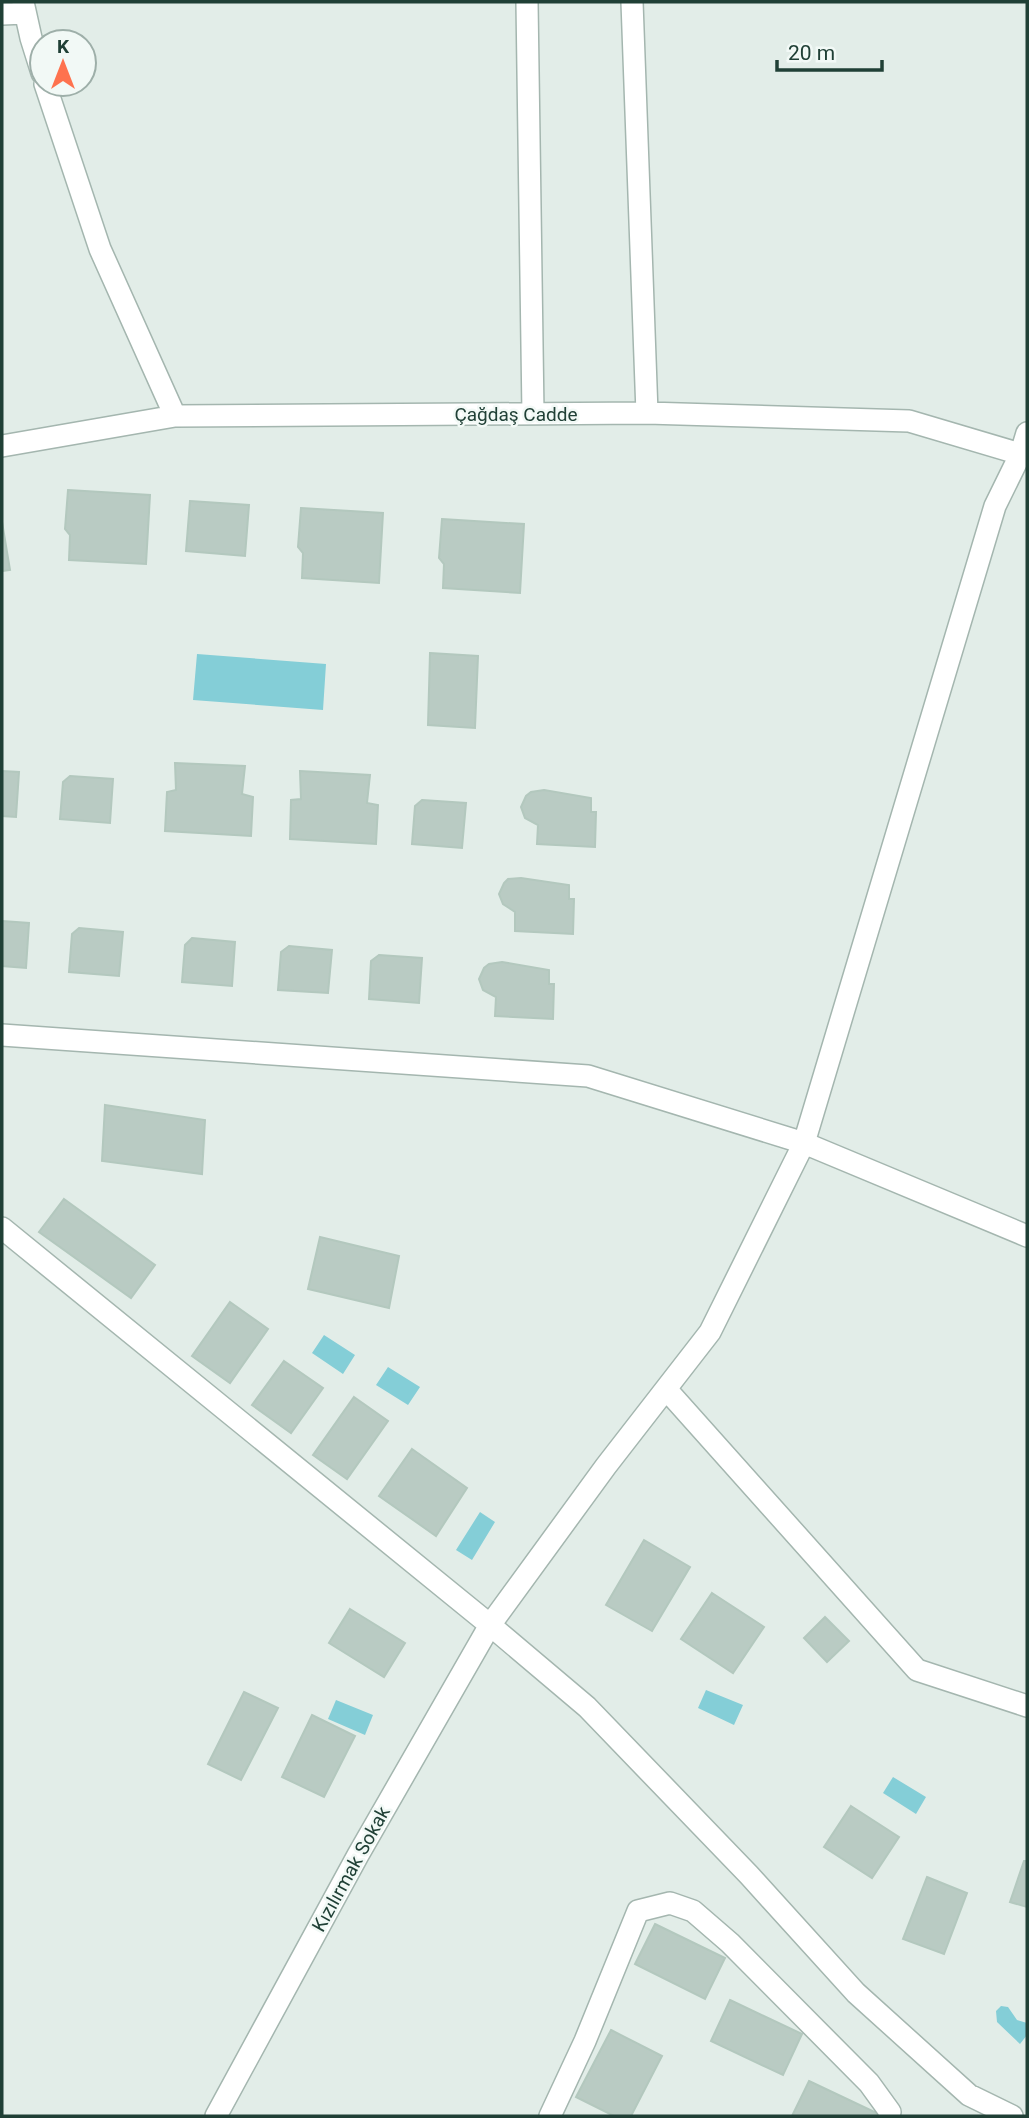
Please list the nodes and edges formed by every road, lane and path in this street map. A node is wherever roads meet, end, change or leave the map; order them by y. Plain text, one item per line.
1 (527, 2) edge
2 (632, 2) edge
3 (24, 7) edge
4 (2, 14) edge
5 (30, 28) edge
6 (51, 98) edge
7 (647, 413) junction
8 (533, 414) junction
9 (175, 416) junction
10 (2, 446) edge
11 (1025, 447) edge
12 (2, 1035) edge
13 (804, 1143) junction
14 (2, 1228) edge
15 (1027, 1236) edge
16 (666, 1389) junction
17 (490, 1625) junction
18 (1027, 1706) edge
19 (216, 2116) edge
20 (551, 2116) edge
21 (889, 2116) edge
22 (1012, 2116) edge

1 - 8 street
2 - 7 street
3 - 4 street
3 - 5 street
6 - 9 street
7 - 8 street, Çağdaş Cadde
7 - 11 street, Çağdaş Cadde
8 - 9 street, Çağdaş Cadde
9 - 10 street, Çağdaş Cadde
11 - 13 street, Kızılırmak Sokak
12 - 13 street
13 - 15 street
13 - 16 street, Kızılırmak Sokak
14 - 17 street
16 - 17 street, Kızılırmak Sokak
16 - 18 street
17 - 19 street, Kızılırmak Sokak
17 - 22 street
20 - 21 street

